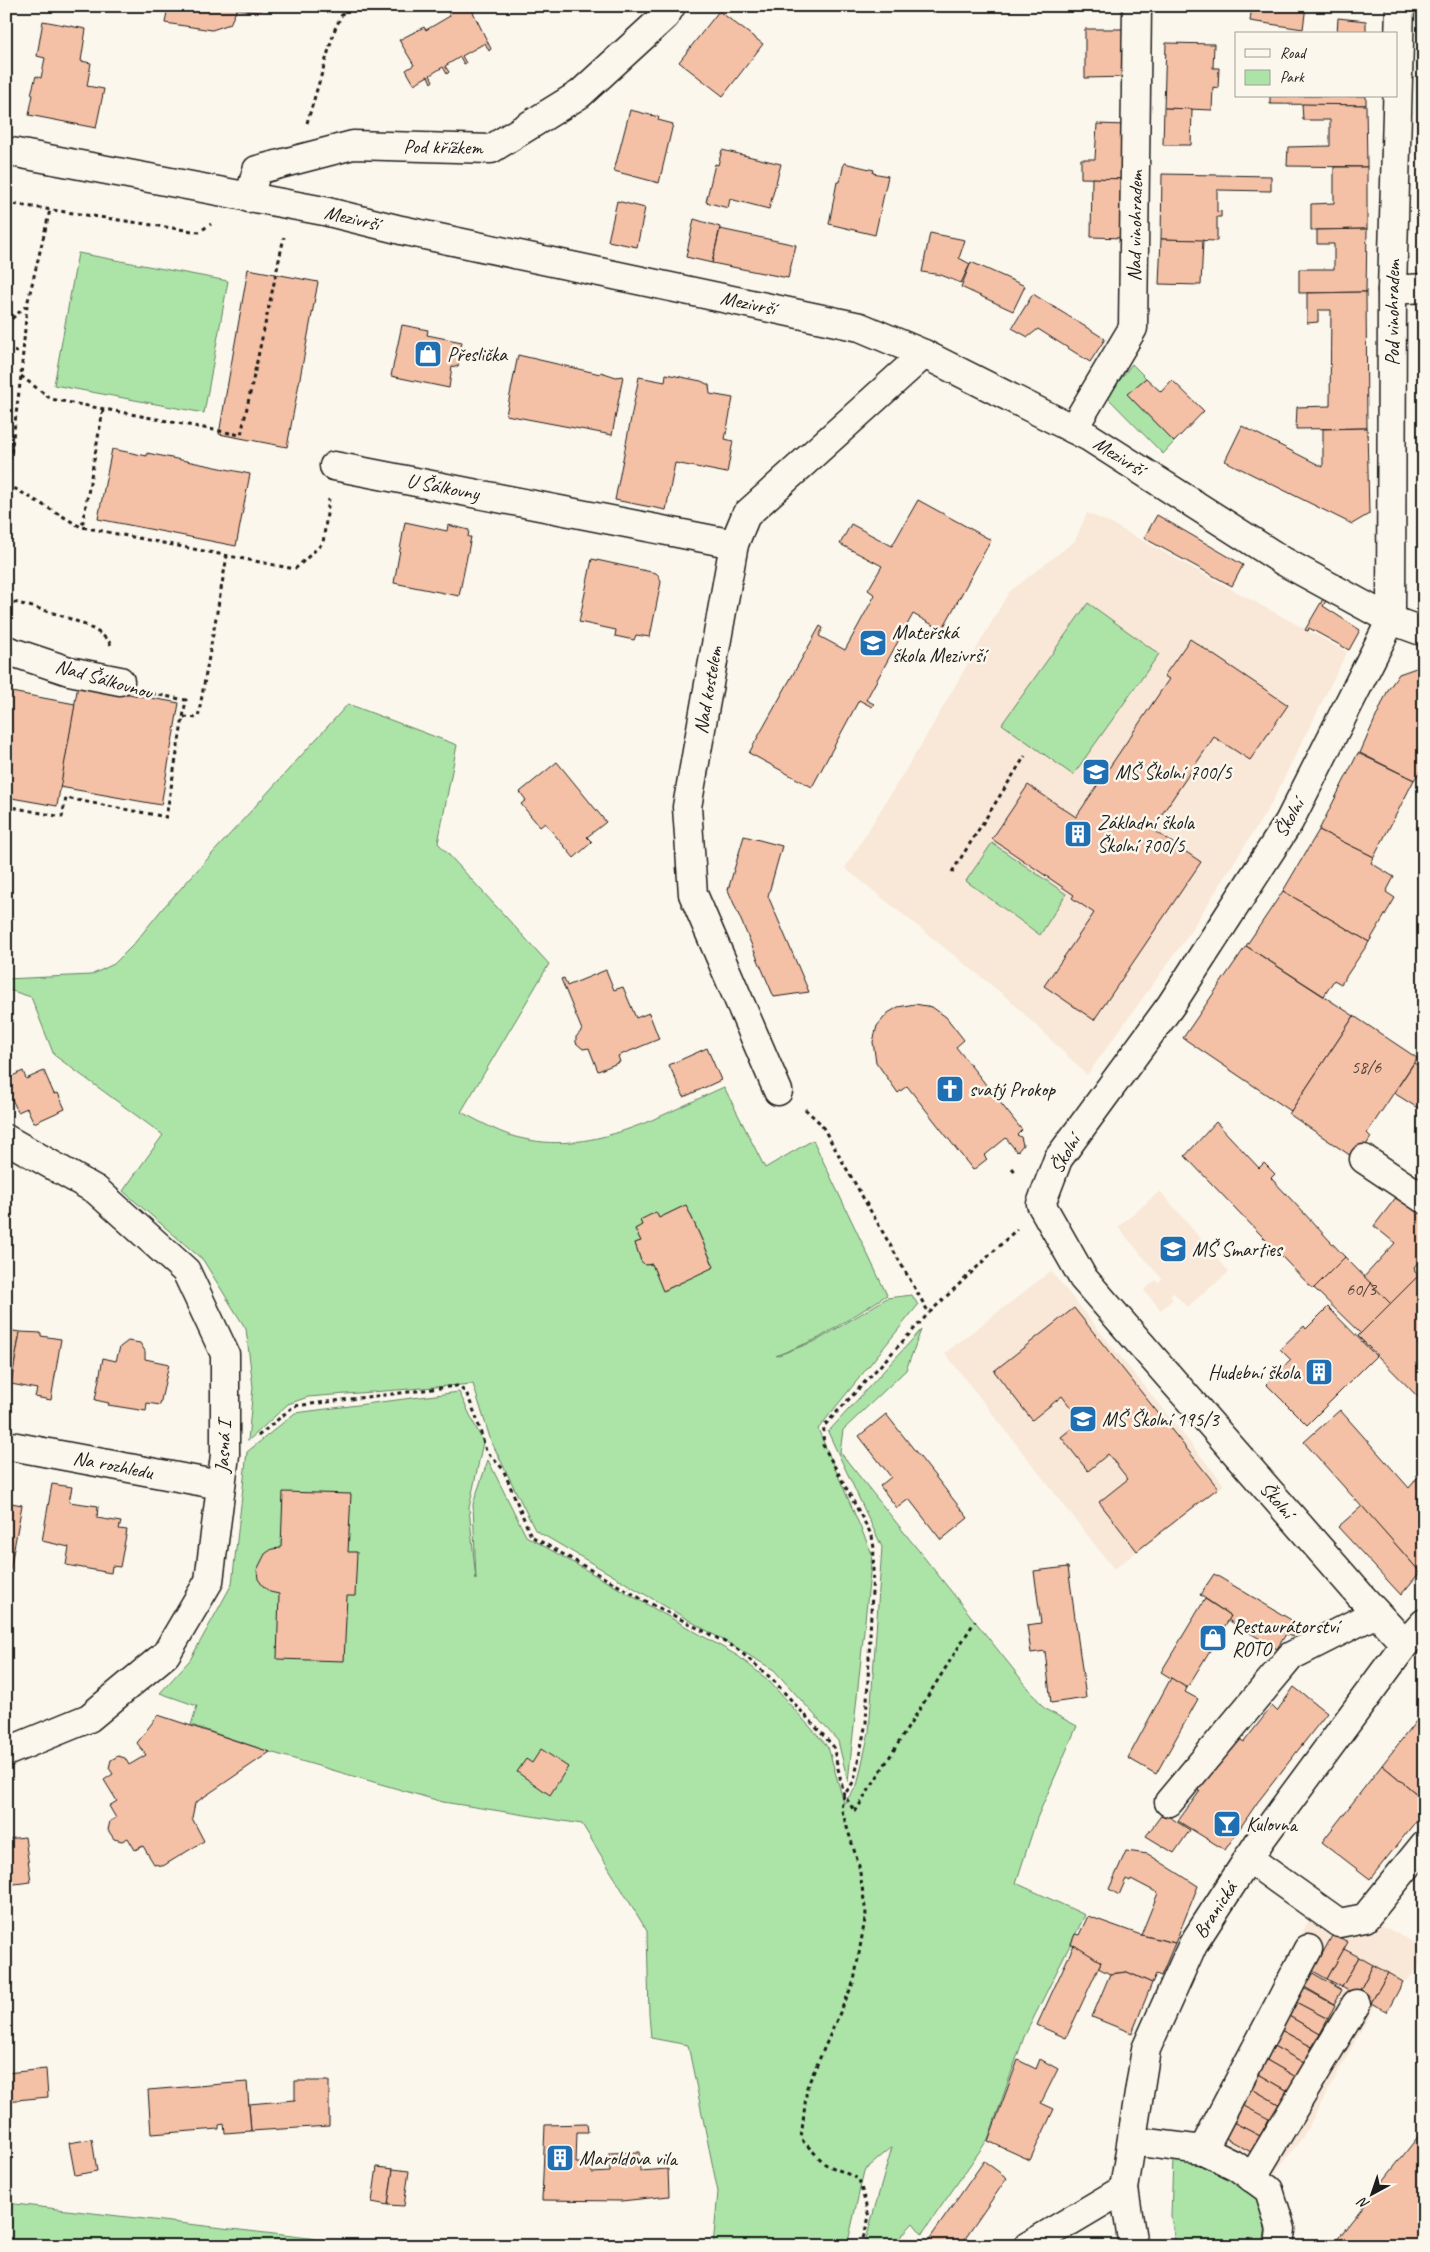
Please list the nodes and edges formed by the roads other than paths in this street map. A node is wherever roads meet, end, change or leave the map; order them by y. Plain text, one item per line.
1 (671, 6) edge
2 (1137, 6) edge
3 (1400, 6) edge
4 (1398, 77) edge
5 (1397, 98) edge
6 (6, 151) edge
7 (250, 198) junction
8 (1424, 288) edge
9 (1392, 290) junction
10 (924, 354) junction
11 (1073, 429) junction
12 (334, 466) road end
13 (734, 544) junction
14 (1391, 620) junction
15 (1424, 632) edge
16 (6, 650) edge
17 (120, 681) road end
18 (778, 1091) road end
19 (6, 1139) edge
20 (1364, 1159) dead end
21 (1424, 1199) edge
22 (6, 1445) edge
23 (220, 1485) junction
24 (1376, 1614) junction
25 (1424, 1623) edge
26 (1405, 1644) junction
27 (6, 1752) edge
28 (1168, 1802) dead end
29 (1424, 1845) edge
30 (1248, 1858) junction
31 (1308, 1949) dead end
32 (1356, 2004) dead end
33 (1132, 2141) junction
34 (1203, 2150) junction
35 (1252, 2178) junction
36 (1124, 2189) junction
37 (1028, 2246) edge
38 (1133, 2246) edge
39 (1280, 2246) edge

1 - 7 street, Pod křížkem
2 - 11 street, Nad vinohradem
3 - 4 street, Pod vinohradem
5 - 9 street, Pod vinohradem
6 - 7 street, Mezivrší
7 - 10 street, Mezivrší
8 - 9 street
9 - 14 street, Pod vinohradem
10 - 11 street, Mezivrší
10 - 13 street, Nad kostelem
11 - 14 street, Mezivrší
12 - 13 street, U Šálkovny
13 - 18 street, Nad kostelem
14 - 15 street, Mezivrší
14 - 24 street, Školní
16 - 17 street, Nad Šálkovnou
19 - 23 street, Jasná I
20 - 21 street
22 - 23 street, Na rozhledu
23 - 27 street, Jasná I
24 - 26 street, Školní
24 - 28 street
25 - 26 street, Branická
26 - 30 street, Branická
29 - 30 street
30 - 33 street, Branická
31 - 34 street
32 - 35 street
33 - 34 street
33 - 36 street, Branická
34 - 35 street
35 - 39 street
36 - 37 street
36 - 38 street, Branická

